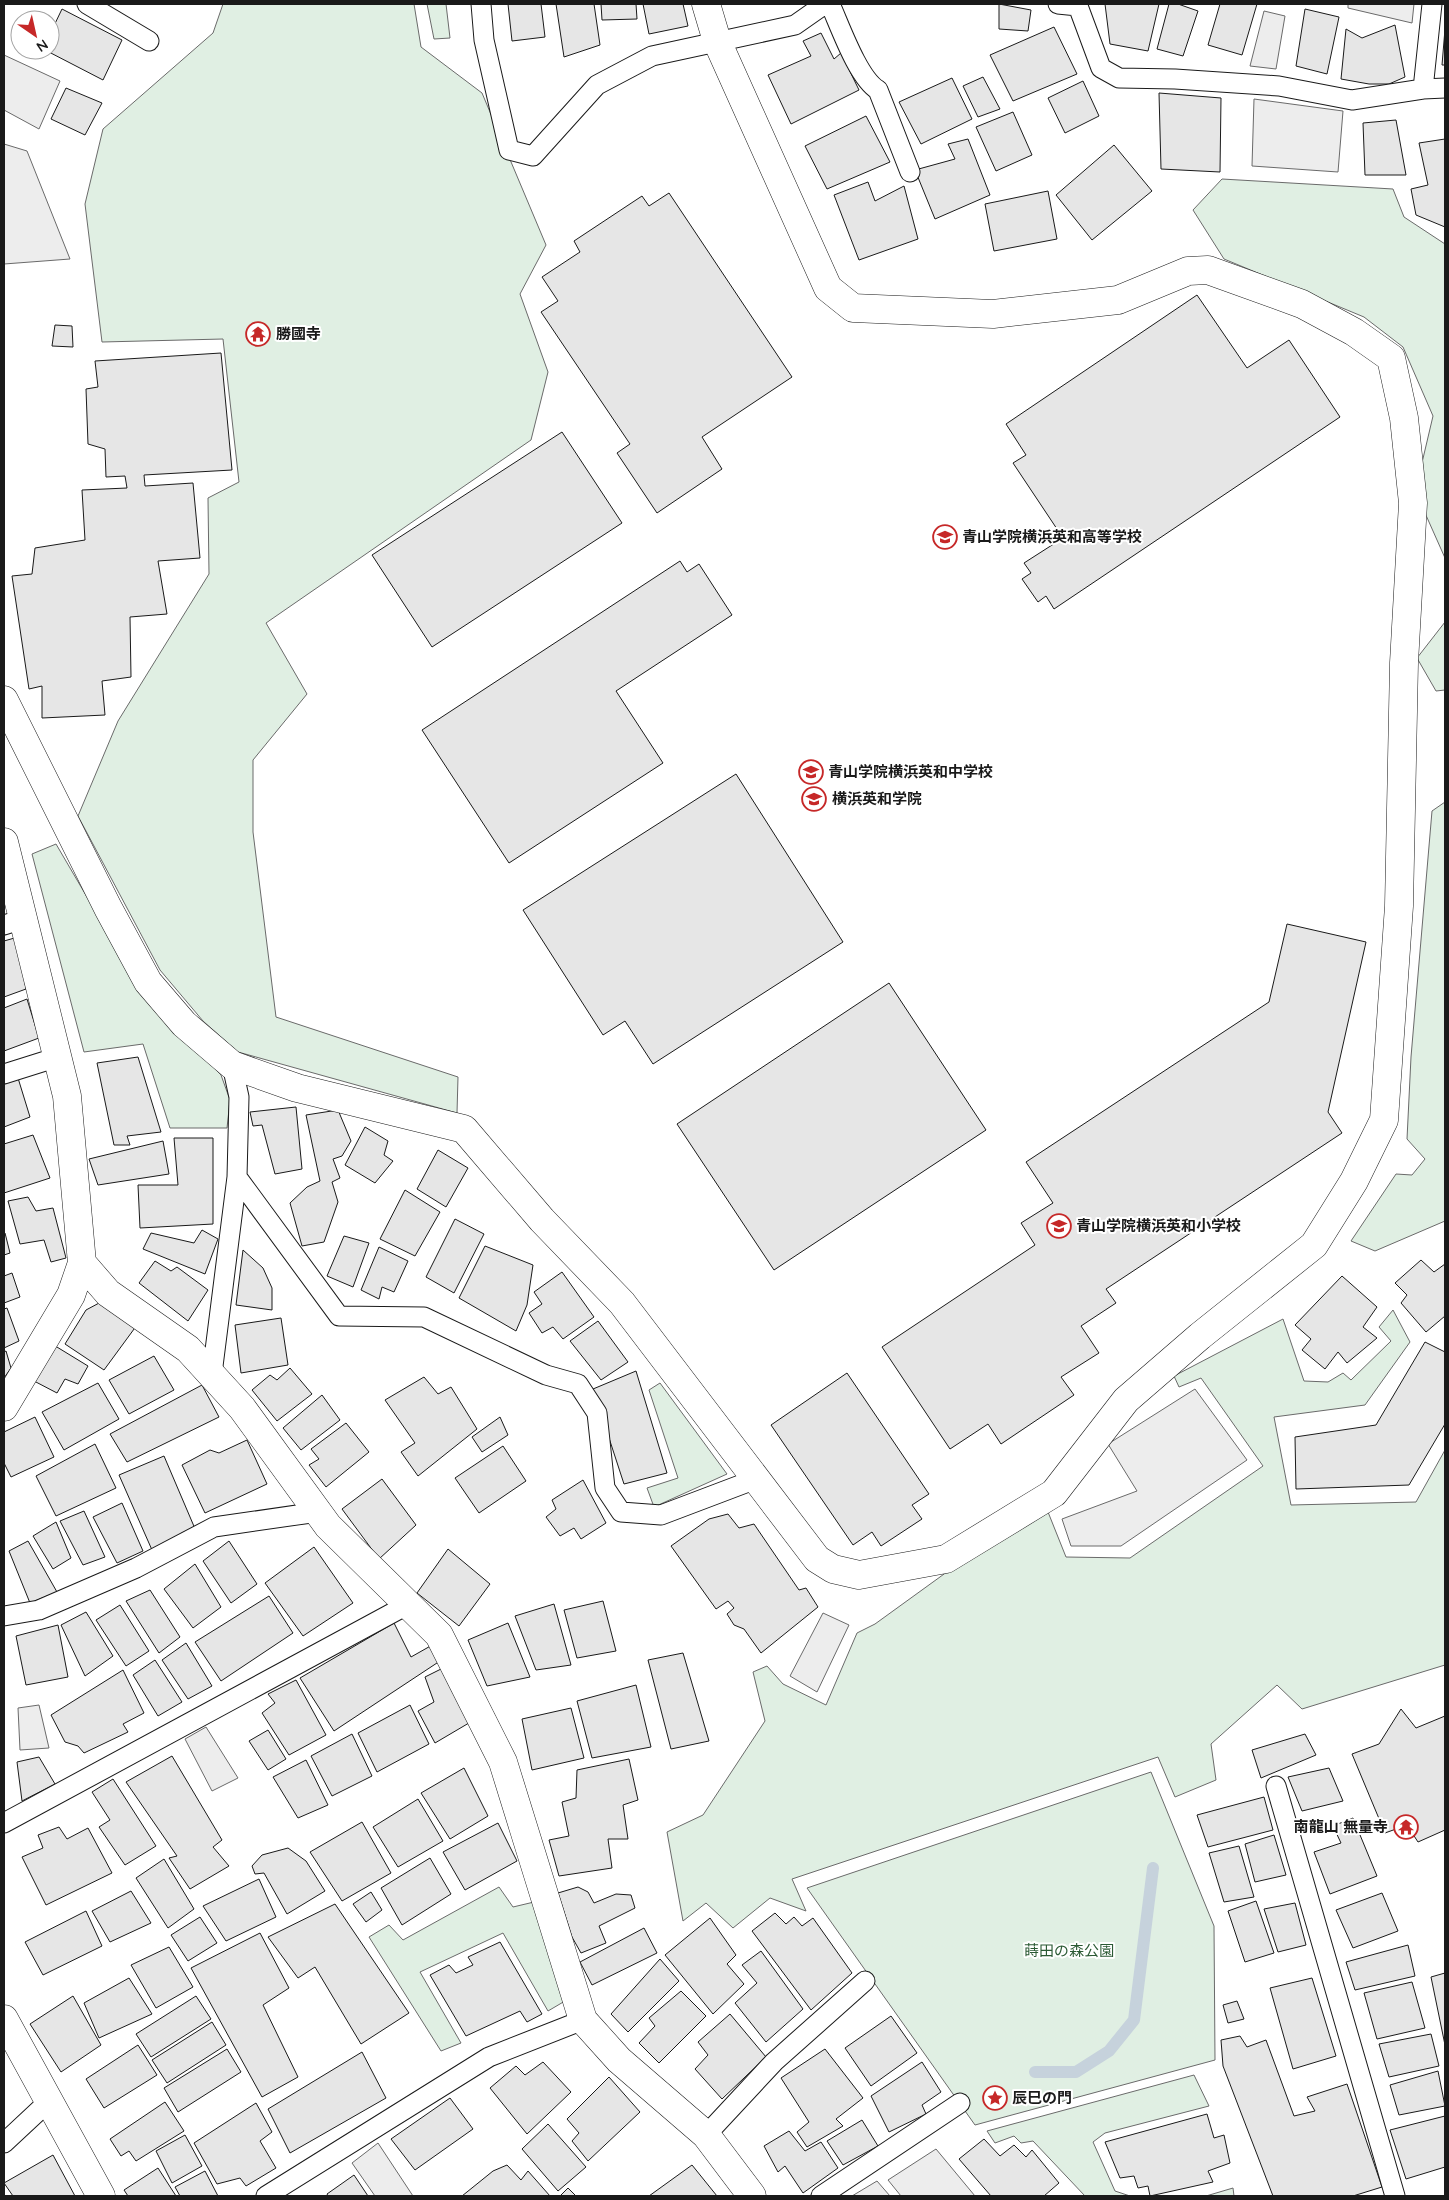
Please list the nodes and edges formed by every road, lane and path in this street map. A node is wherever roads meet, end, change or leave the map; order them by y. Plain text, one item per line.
1 (87, 4) edge
2 (481, 4) edge
3 (706, 4) edge
4 (825, 4) edge
5 (830, 4) edge
6 (1058, 4) edge
7 (1432, 4) edge
8 (1079, 5) edge
9 (717, 41) junction
10 (149, 42) dead end
11 (1445, 88) edge
12 (1423, 89) junction
13 (910, 172) dead end
14 (4, 700) edge
15 (4, 842) edge
16 (13, 922) edge
17 (58, 1057) junction
18 (232, 1065) junction
19 (4, 1074) edge
20 (237, 1177) junction
21 (82, 1263) junction
22 (212, 1374) junction
23 (4, 1406) edge
24 (756, 1479) junction
25 (318, 1512) junction
26 (407, 1605) junction
27 (4, 1616) edge
28 (1276, 1786) dead end
29 (4, 1822) edge
30 (864, 1981) dead end
31 (4, 2019) edge
32 (583, 2020) junction
33 (48, 2102) junction
34 (960, 2103) dead end
35 (706, 2136) junction
36 (4, 2143) edge
37 (101, 2196) edge
38 (266, 2196) edge
39 (752, 2196) edge
40 (820, 2196) edge
41 (1395, 2196) edge

1 - 10 lane
2 - 9 lane
3 - 9 street
4 - 9 lane
5 - 13 lane
6 - 8 lane
7 - 12 lane
8 - 12 lane
9 - 24 street
11 - 12 lane
14 - 18 street
15 - 16 street
16 - 17 street
17 - 19 lane
17 - 21 street
18 - 20 lane
18 - 24 street
20 - 22 lane
20 - 24 lane
21 - 22 street
21 - 23 street
22 - 25 street
25 - 26 street
25 - 27 lane
26 - 29 lane
26 - 32 street
28 - 41 lane
30 - 35 lane
31 - 33 street
32 - 35 street
32 - 38 lane
33 - 36 lane
33 - 37 street
34 - 40 lane
35 - 39 street

